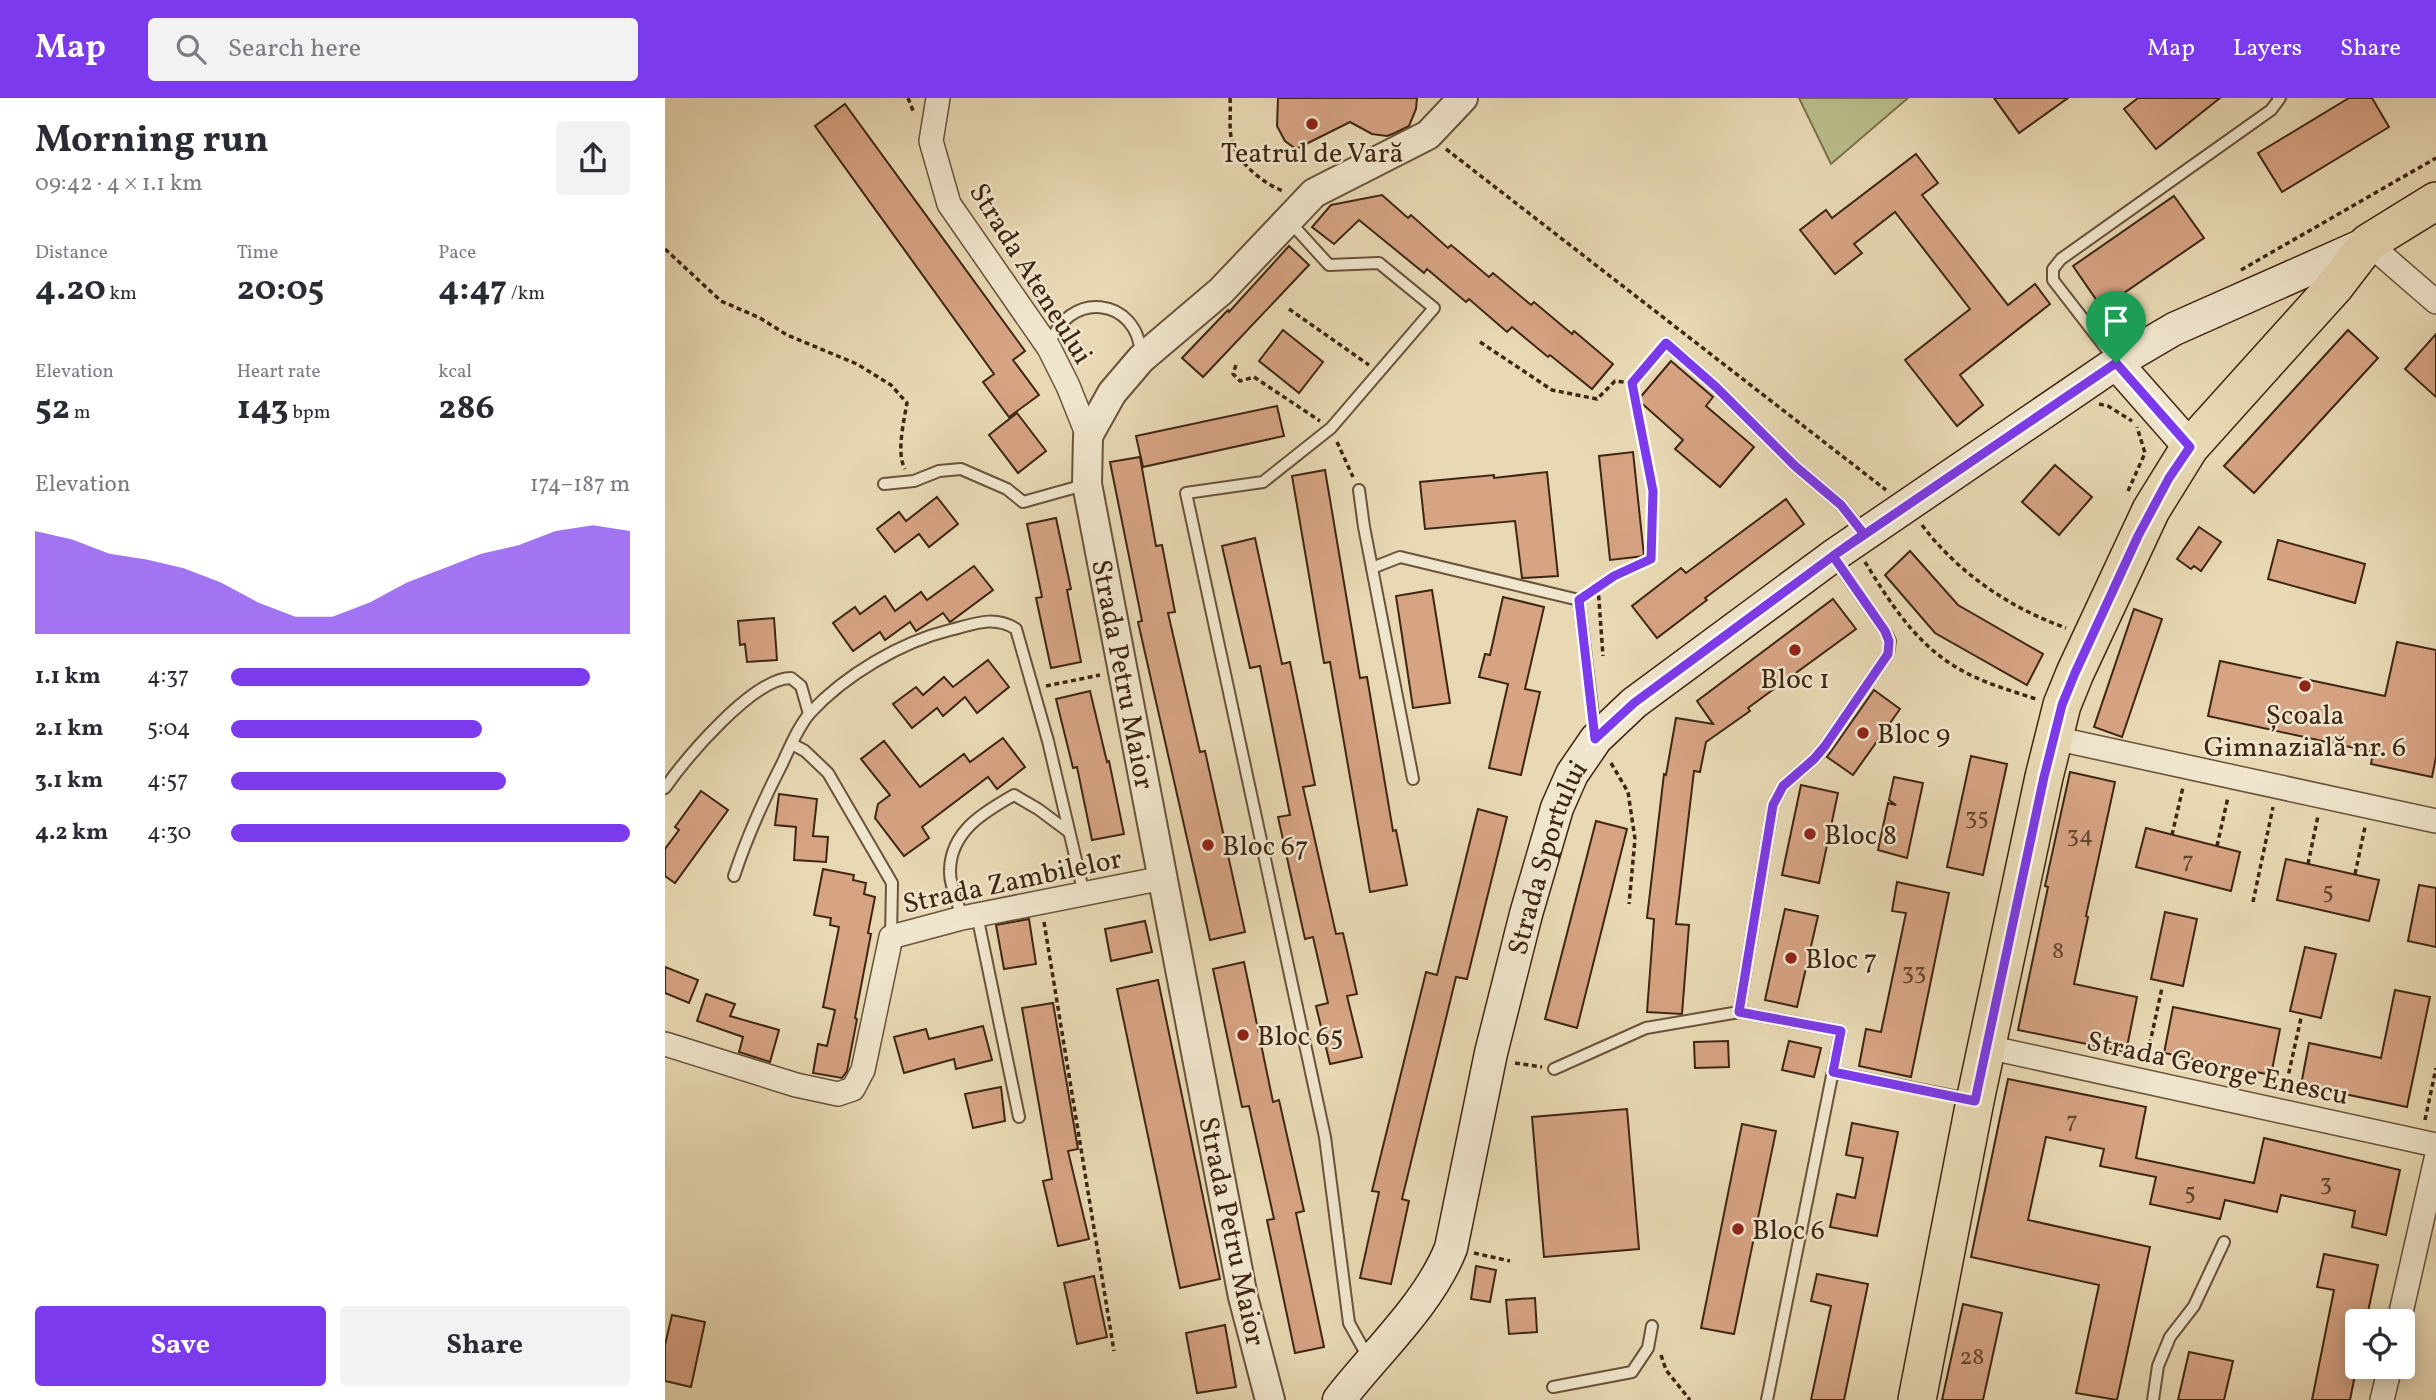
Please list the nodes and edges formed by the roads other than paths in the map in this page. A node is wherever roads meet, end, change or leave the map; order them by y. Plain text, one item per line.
1 (938, 98) edge
2 (2280, 98) edge
3 (1455, 102) edge
4 (2436, 201) edge
5 (1287, 207) junction
6 (2368, 243) junction
7 (2436, 302) edge
8 (1666, 343) road end
9 (1049, 348) junction
10 (1141, 359) junction
11 (2116, 363) junction
12 (1088, 436) junction
13 (2190, 447) junction
14 (884, 484) dead end
15 (1087, 484) junction
16 (1359, 490) road end
17 (1864, 534) junction
18 (1838, 563) junction
19 (1372, 568) junction
20 (809, 714) junction
21 (2054, 738) junction
22 (792, 744) junction
23 (1601, 747) junction
24 (1413, 779) dead end
25 (665, 788) edge
26 (2436, 821) edge
27 (1069, 832) junction
28 (734, 876) dead end
29 (1163, 878) junction
30 (1084, 894) junction
31 (970, 917) junction
32 (891, 937) junction
33 (1739, 1012) junction
34 (665, 1045) edge
35 (1987, 1047) junction
36 (1554, 1069) road end
37 (1833, 1072) junction
38 (1975, 1101) junction
39 (1019, 1117) dead end
40 (2436, 1145) edge
41 (2436, 1159) edge
42 (2224, 1242) dead end
43 (2402, 1309) edge
44 (1652, 1326) road end
45 (1370, 1361) junction
46 (2387, 1379) edge
47 (1553, 1387) dead end
48 (1271, 1399) edge
49 (1339, 1400) edge
50 (1767, 1400) edge
51 (1917, 1400) edge
52 (2153, 1400) edge
53 (2382, 1400) edge

1 - 9 street, Strada Ateneului
2 - 11 lane
3 - 5 street, Strada Petru Maior
4 - 6 main road
5 - 10 street, Strada Petru Maior
5 - 45 lane
6 - 7 street
6 - 11 main road, Strada Sportului
6 - 13 main road
8 - 17 lane
9 - 10 lane
9 - 12 street, Strada Ateneului
10 - 12 street, Strada Petru Maior
11 - 13 main road
11 - 17 main road, Strada Sportului
12 - 15 street, Strada Petru Maior
13 - 21 main road
14 - 15 lane
15 - 29 street, Strada Petru Maior
16 - 19 lane
17 - 18 main road, Strada Sportului
18 - 23 main road, Strada Sportului
18 - 33 lane
19 - 23 lane
19 - 24 lane
20 - 22 lane
20 - 25 lane
20 - 27 lane
21 - 26 street
21 - 35 main road
22 - 28 lane
22 - 32 lane
23 - 45 main road, Strada Sportului
27 - 30 lane
27 - 31 lane
29 - 30 street, Strada Zambilelor
29 - 48 street, Strada Petru Maior
30 - 31 street, Strada Zambilelor
31 - 32 street, Strada Zambilelor
31 - 39 lane
32 - 34 street, Strada Zambilelor
33 - 36 lane
33 - 37 lane
35 - 38 main road
35 - 40 street, Strada George Enescu
37 - 38 lane
37 - 50 lane
38 - 51 main road
41 - 43 street
42 - 52 lane
44 - 47 lane
45 - 49 main road, Strada Sportului
46 - 53 street

